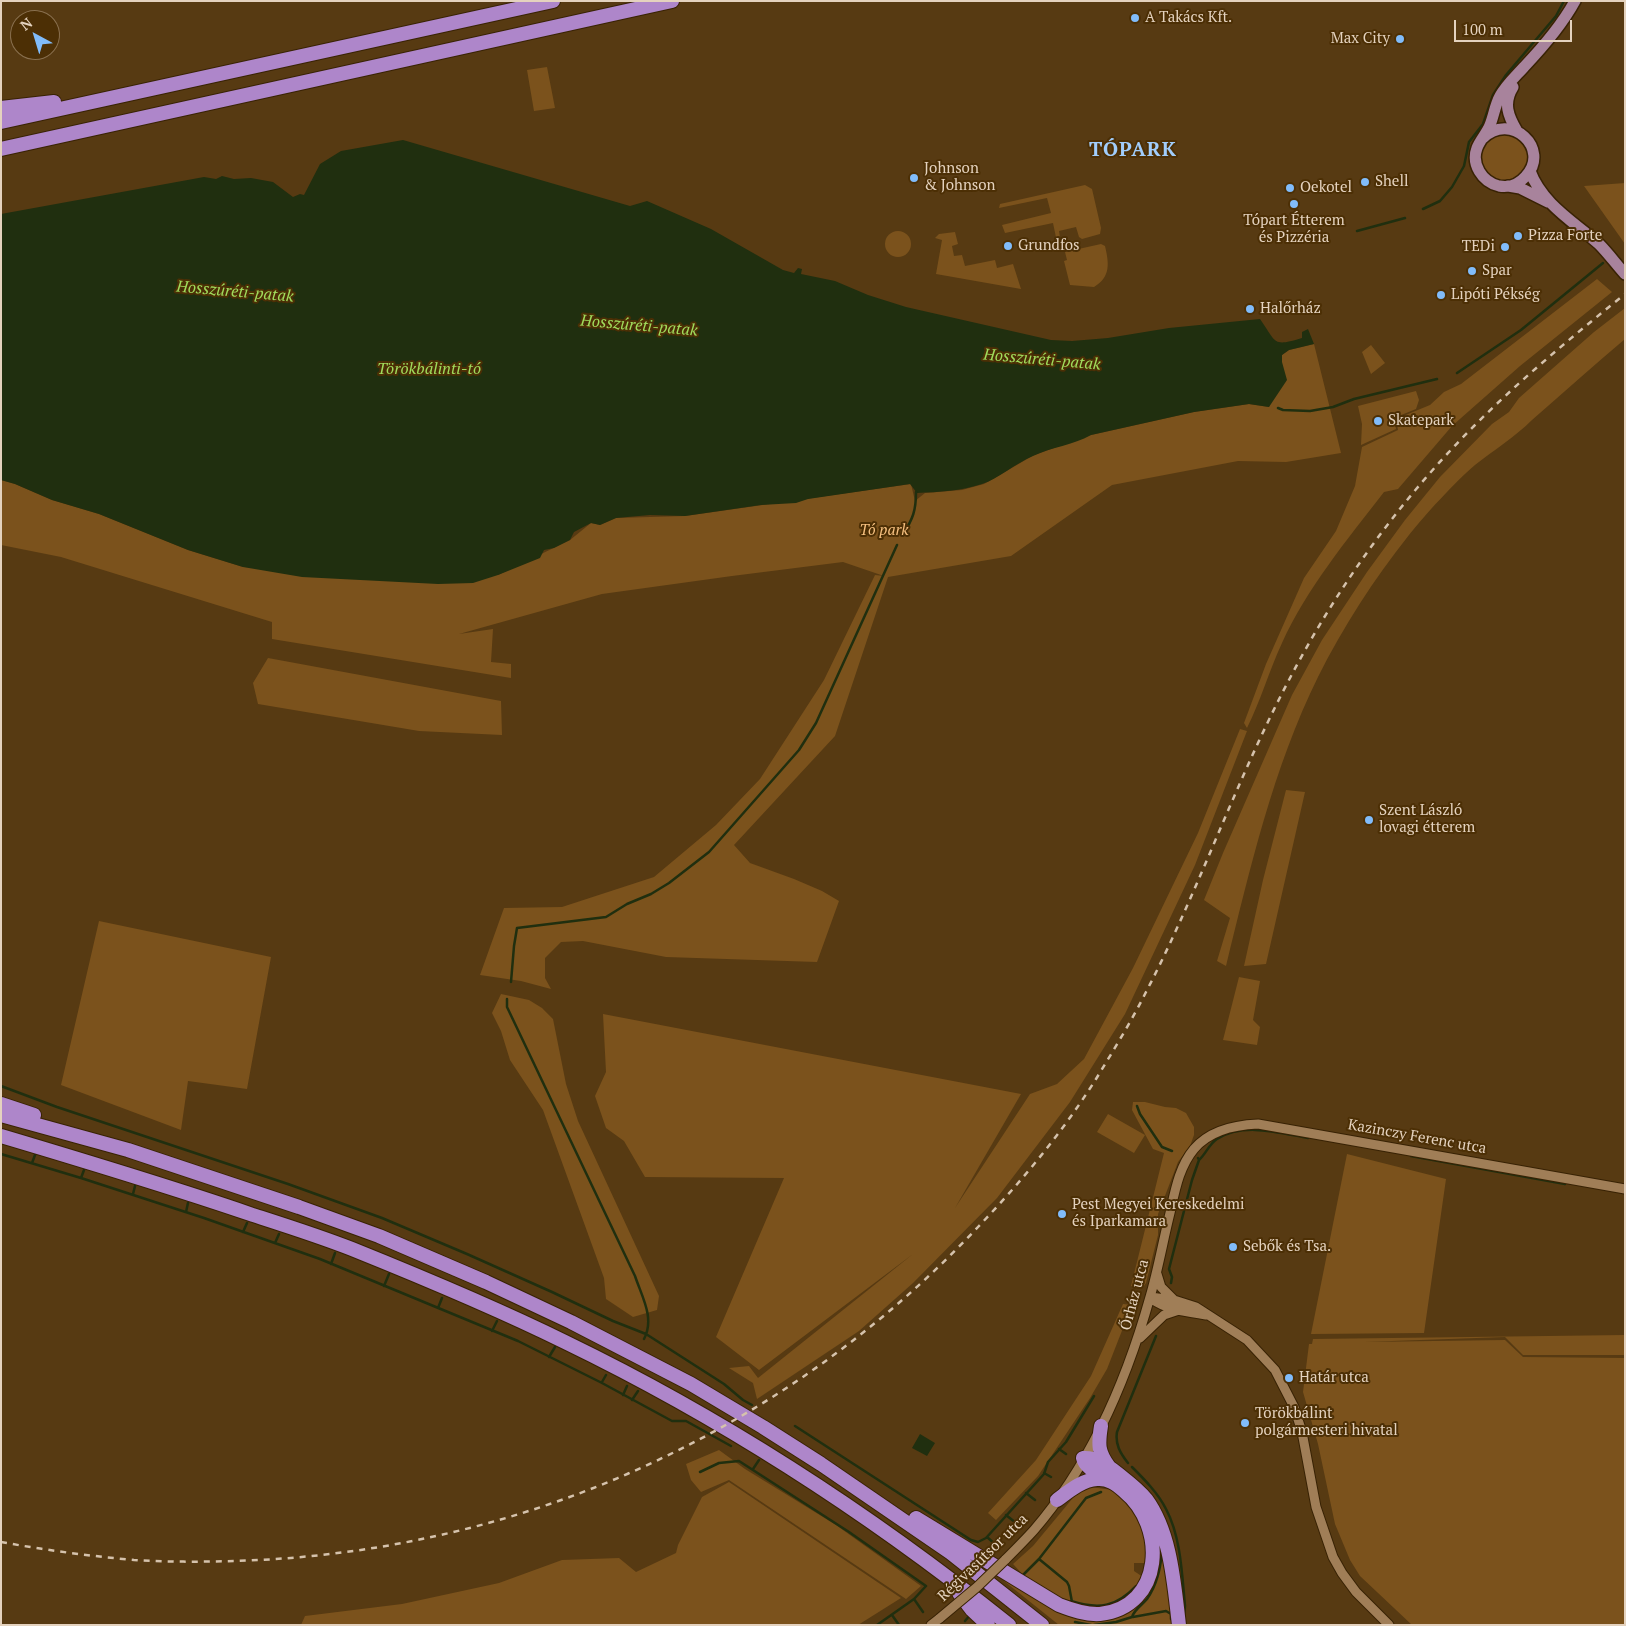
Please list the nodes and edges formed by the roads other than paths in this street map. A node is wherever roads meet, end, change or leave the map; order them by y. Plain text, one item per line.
1 (553, 1) edge
2 (672, 1) edge
3 (1575, 1) edge
4 (1524, 67) junction
5 (122, 94) junction
6 (1, 108) edge
7 (1, 122) edge
8 (1517, 131) junction
9 (1483, 138) junction
10 (1, 149) edge
11 (1530, 171) junction
12 (1508, 186) junction
13 (1549, 203) junction
14 (1625, 274) edge
15 (1, 1104) edge
16 (1, 1115) edge
17 (1, 1136) edge
18 (1206, 1139) joint
19 (128, 1150) junction
20 (1625, 1189) edge
21 (1156, 1271) junction
22 (1150, 1297) junction
23 (1174, 1300) junction
24 (1179, 1310) junction
25 (1209, 1316) junction
26 (1136, 1342) junction
27 (1101, 1426) junction
28 (1083, 1458) junction
29 (1109, 1474) junction
30 (1057, 1500) junction
31 (883, 1505) junction
32 (946, 1577) junction
33 (931, 1625) edge
34 (988, 1625) edge
35 (1009, 1625) edge
36 (1042, 1625) edge
37 (1179, 1625) edge
38 (1389, 1625) edge

1 - 5 highway
2 - 10 highway
3 - 4 main road
4 - 8 main road
4 - 9 main road
5 - 6 highway
5 - 7 highway
8 - 9 main road
8 - 11 main road
9 - 12 main road
11 - 12 main road
11 - 13 main road
12 - 13 main road
13 - 14 main road
15 - 19 highway
16 - 19 highway
17 - 32 highway
18 - 20 street, Kazinczy Ferenc utca
18 - 21 street, Őrház utca
19 - 31 highway
21 - 22 street, Őrház utca
21 - 23 street
22 - 23 street
22 - 24 street
22 - 26 street, Őrház utca
23 - 25 street
24 - 25 street
24 - 26 street
25 - 38 street
26 - 27 street, Őrház utca
27 - 28 street, Őrház utca
27 - 29 highway
28 - 29 highway
28 - 30 street, Régivasútsor utca
29 - 30 highway
29 - 31 highway
29 - 37 highway
30 - 33 street, Régivasútsor utca, bridge
31 - 36 highway
32 - 34 highway
32 - 35 highway

